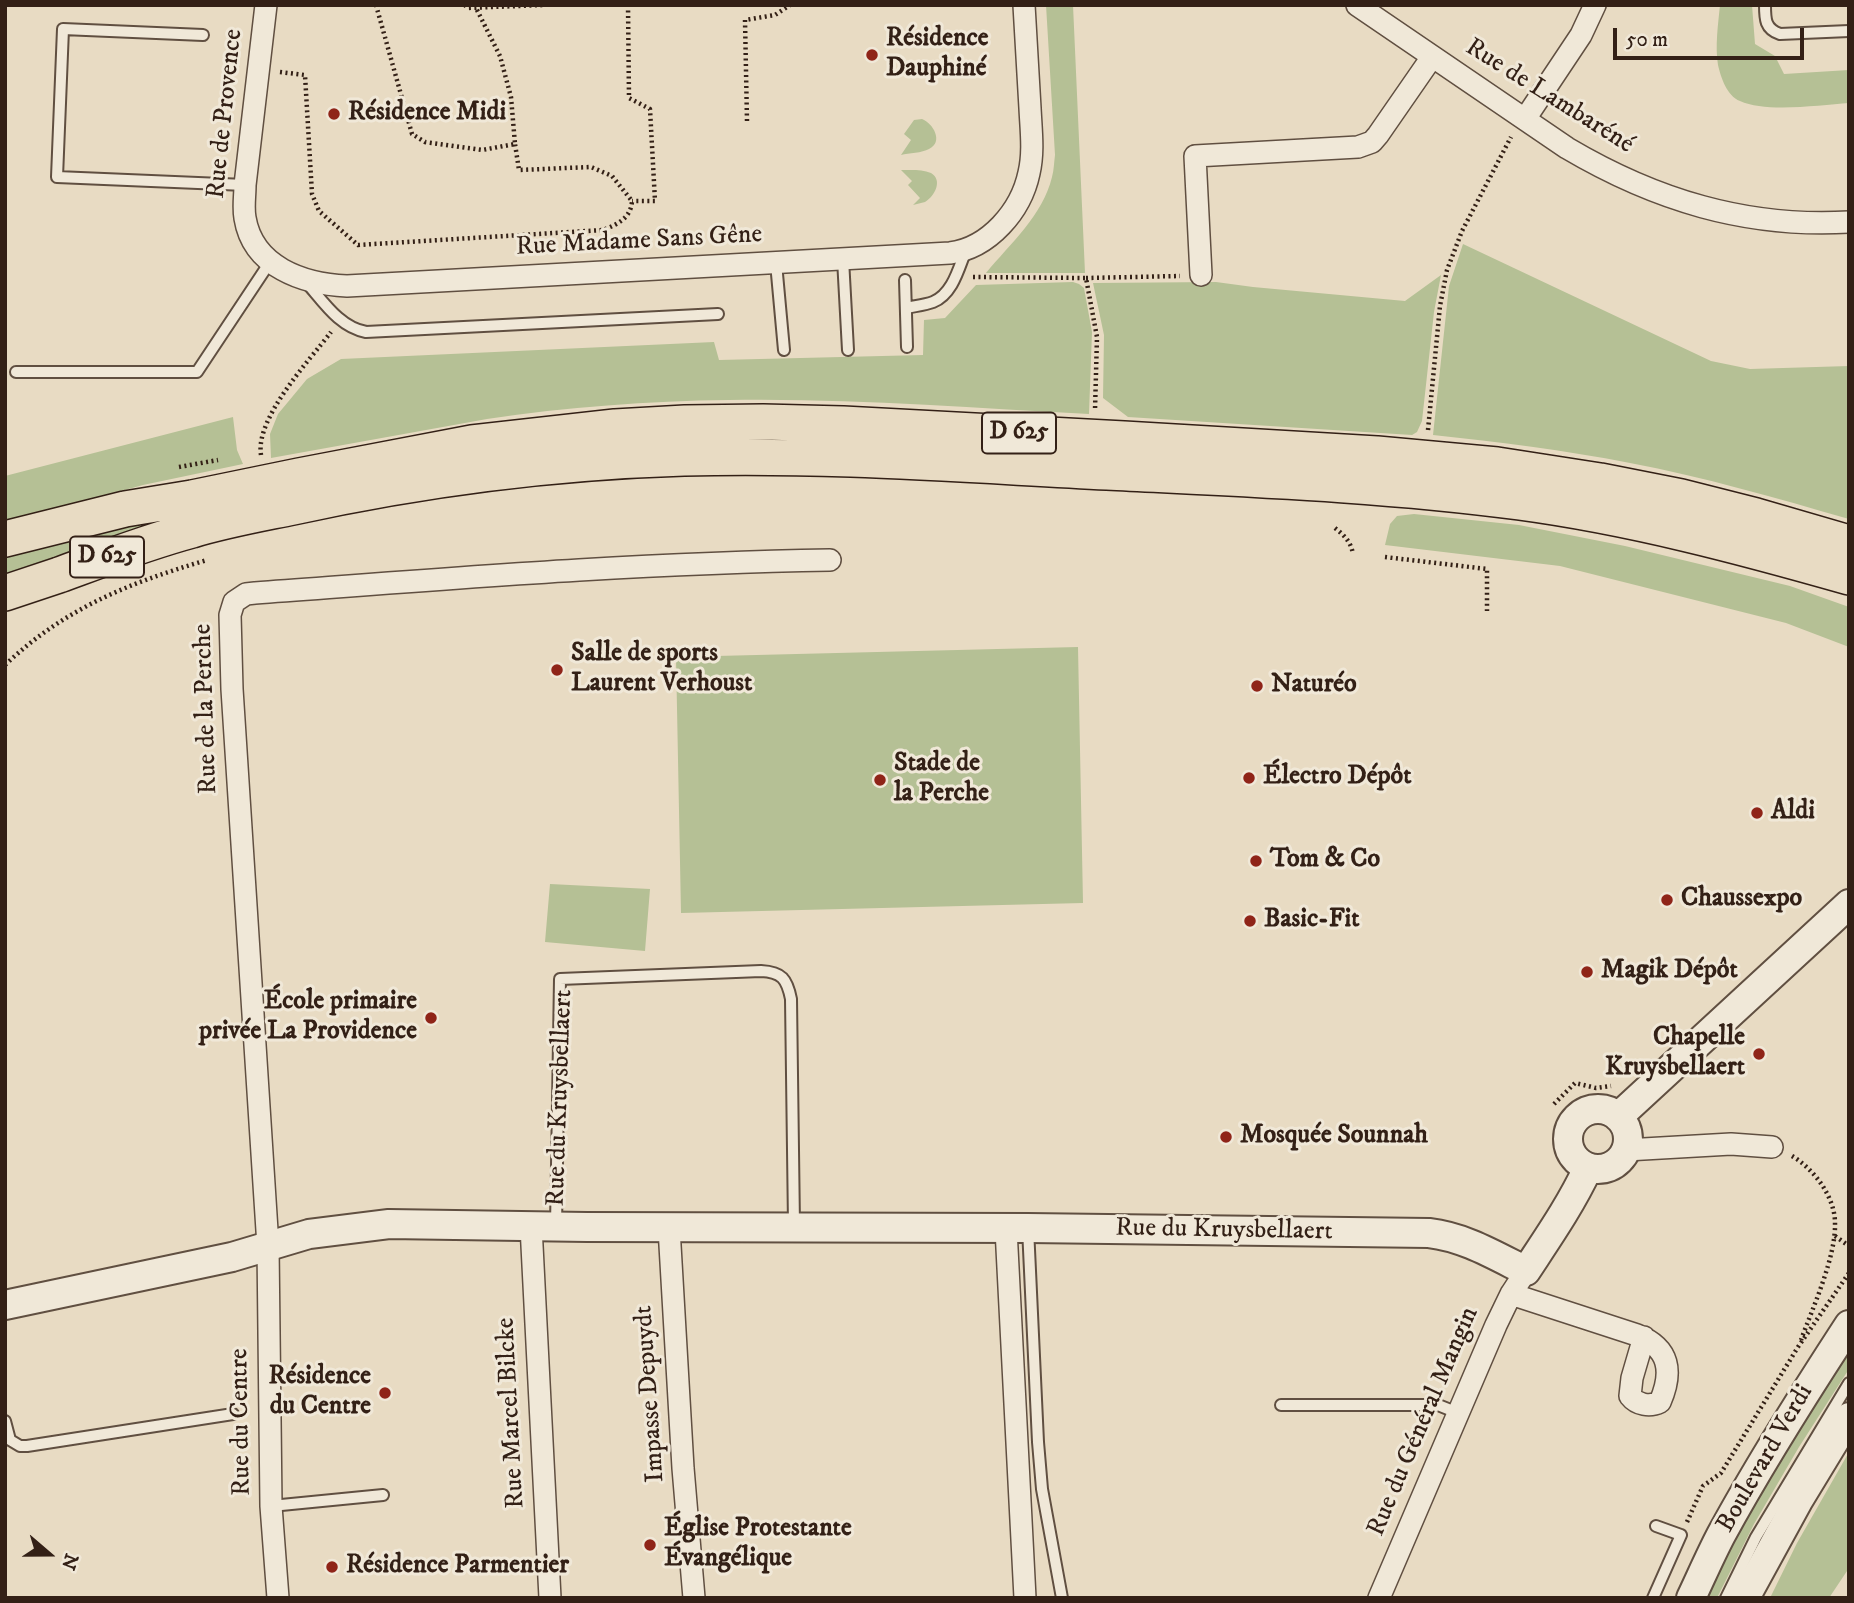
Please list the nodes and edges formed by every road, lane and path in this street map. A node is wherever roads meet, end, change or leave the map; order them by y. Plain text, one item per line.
1 (266, 5) edge
2 (376, 5) edge
3 (464, 5) edge
4 (544, 5) edge
5 (628, 5) edge
6 (790, 5) edge
7 (1024, 5) edge
8 (1357, 5) edge
9 (1595, 5) edge
10 (1765, 5) edge
11 (476, 8) junction
12 (1849, 31) edge
13 (203, 35) dead end
14 (1432, 57) junction
15 (271, 71) dead end
16 (1525, 119) junction
17 (747, 121) dead end
18 (515, 144) junction
19 (246, 184) junction
20 (632, 201) junction
21 (1849, 222) edge
22 (966, 250) junction
23 (843, 259) junction
24 (270, 262) junction
25 (776, 263) junction
26 (1201, 275) joint
27 (955, 277) junction
28 (1086, 278) junction
29 (304, 280) junction
30 (905, 280) dead end
31 (906, 308) junction
32 (718, 314) dead end
33 (340, 320) junction
34 (907, 347) dead end
35 (784, 350) dead end
36 (848, 350) dead end
37 (16, 372) dead end
38 (1095, 421) dead end
39 (1427, 442) dead end
40 (265, 483) junction
41 (1335, 528) dead end
42 (5, 539) edge
43 (1849, 543) edge
44 (1353, 554) dead end
45 (1385, 557) dead end
46 (209, 559) dead end
47 (830, 560) dead end
48 (1849, 577) edge
49 (5, 593) edge
50 (1487, 611) dead end
51 (5, 666) edge
52 (1849, 904) edge
53 (1618, 1117) junction
54 (1772, 1147) joint
55 (1626, 1150) junction
56 (1588, 1168) junction
57 (543, 1226) junction
58 (668, 1228) junction
59 (794, 1228) junction
60 (1017, 1228) junction
61 (1835, 1236) junction
62 (268, 1246) junction
63 (1849, 1246) edge
64 (1849, 1273) edge
65 (1519, 1283) junction
66 (5, 1306) edge
67 (1849, 1325) edge
68 (1644, 1337) dead end
69 (1798, 1347) junction
70 (1849, 1383) edge
71 (1281, 1405) dead end
72 (1458, 1413) junction
73 (233, 1414) dead end
74 (1849, 1417) edge
75 (5, 1421) edge
76 (383, 1495) dead end
77 (271, 1506) junction
78 (1656, 1526) dead end
79 (1681, 1535) junction
80 (278, 1598) edge
81 (550, 1598) edge
82 (694, 1598) edge
83 (1025, 1598) edge
84 (1062, 1598) edge
85 (1379, 1598) edge
86 (1653, 1598) edge
87 (1691, 1598) edge
88 (1726, 1598) edge
89 (1745, 1598) edge

1 - 19 street, Rue de Provence
2 - 18 path
3 - 11 path
4 - 11 path
5 - 20 path
6 - 17 path
7 - 22 street, Rue Madame Sans Gêne
8 - 14 street, Rue de Lambaréné
9 - 16 street
10 - 12 lane
11 - 18 path
13 - 19 lane
14 - 16 street, Rue de Lambaréné
14 - 26 street
15 - 20 path
16 - 21 street, Rue de Lambaréné
16 - 39 path
18 - 20 path
19 - 24 street, Rue de Provence
22 - 23 street, Rue Madame Sans Gêne
22 - 27 lane
23 - 25 street, Rue Madame Sans Gêne
23 - 36 lane
24 - 29 street, Rue Madame Sans Gêne
24 - 37 lane
25 - 29 street, Rue Madame Sans Gêne
25 - 35 lane
26 - 28 path
27 - 28 path
27 - 31 lane
28 - 38 path
29 - 33 lane
30 - 31 lane
31 - 34 lane
32 - 33 lane
33 - 40 path
40 - 42 main road, D 625
40 - 43 main road, D 625
41 - 44 path
45 - 50 path
46 - 51 path
47 - 62 street, Rue de la Perche
48 - 49 main road, D 625
52 - 53 street
53 - 55 street
53 - 56 street
54 - 55 street
54 - 61 path
55 - 56 street
56 - 65 street
57 - 58 street, Rue du Kruysbellaert
57 - 59 lane, Rue du Kruysbellaert
57 - 62 street, Rue du Kruysbellaert
57 - 81 street, Rue Marcel Bilcke
58 - 59 street, Rue du Kruysbellaert
58 - 82 street, Impasse Depuydt
59 - 60 street, Rue du Kruysbellaert
60 - 65 street, Rue du Kruysbellaert
60 - 83 street
60 - 84 lane
61 - 63 path
61 - 69 path
62 - 66 street, Rue du Kruysbellaert
62 - 77 street, Rue du Centre
64 - 69 path
65 - 68 street
65 - 72 street, Rue du Général Mangin
67 - 87 street, Boulevard Verdi
69 - 79 path
70 - 88 lane, Boulevard Verdi
71 - 72 lane
72 - 85 street, Rue du Général Mangin
73 - 75 lane
74 - 89 street, Boulevard Verdi
76 - 77 lane
77 - 80 street, Rue du Centre
78 - 79 lane
79 - 86 lane

